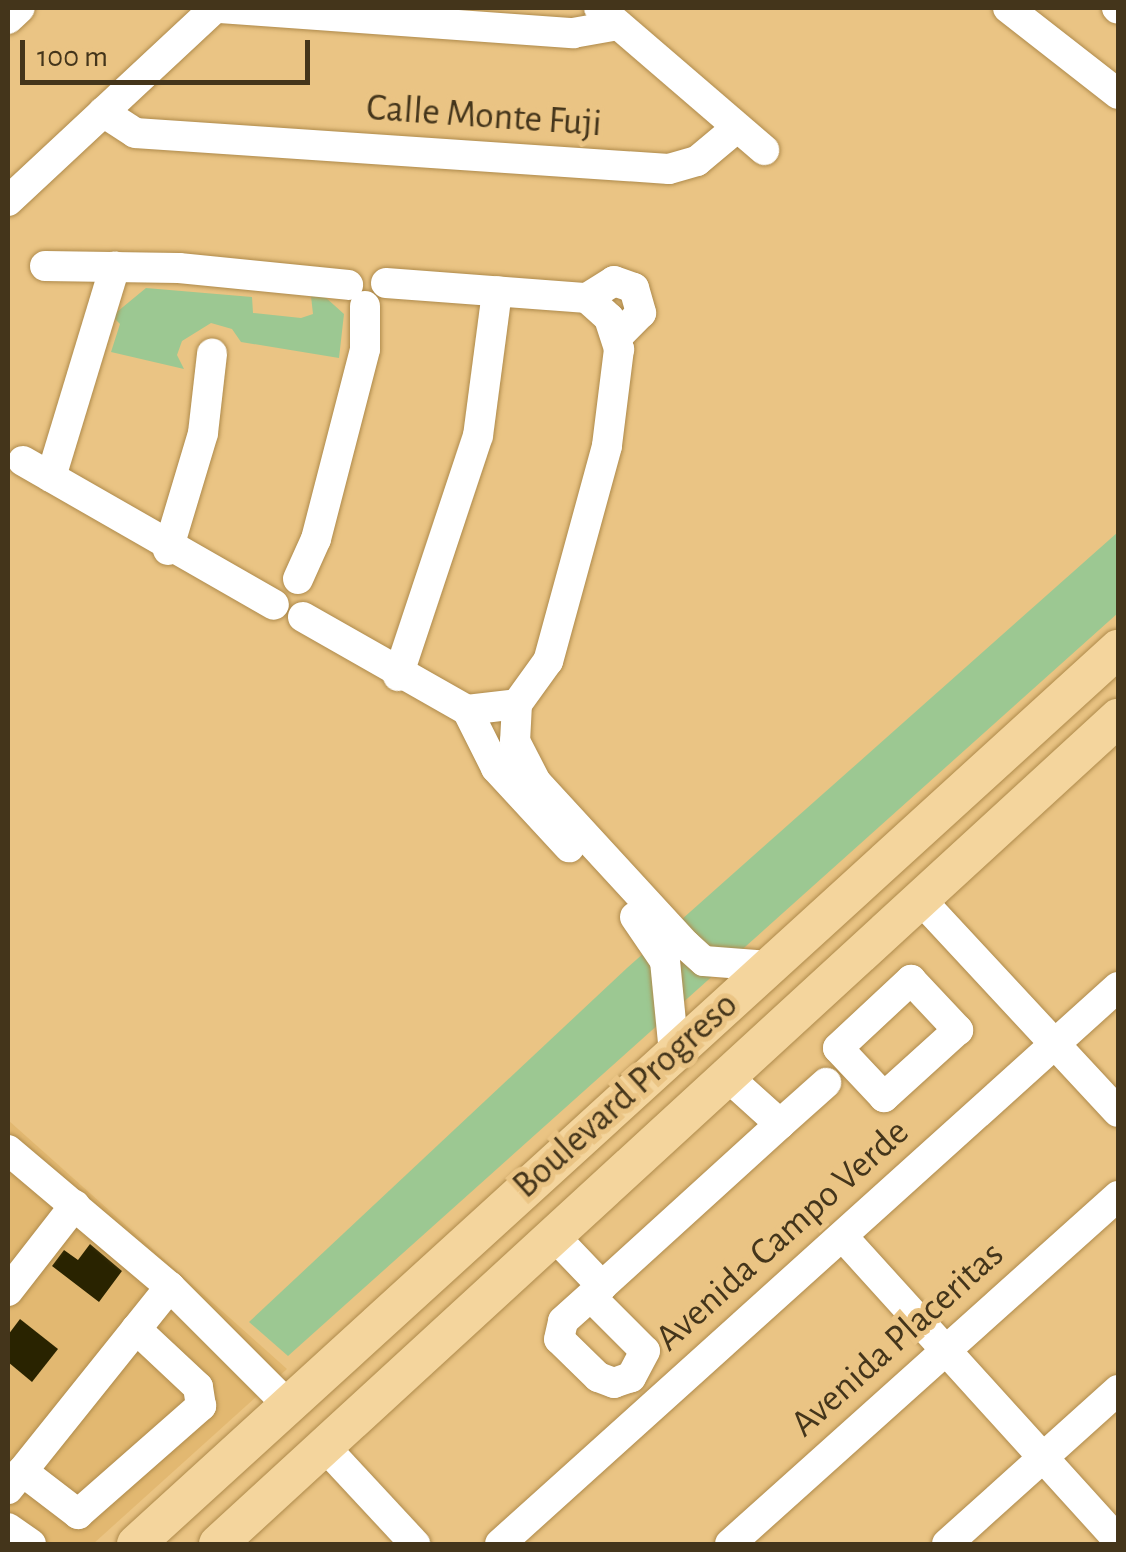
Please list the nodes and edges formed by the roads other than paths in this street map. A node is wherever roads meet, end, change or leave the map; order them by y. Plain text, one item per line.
1 (20, 8) edge
2 (218, 8) edge
3 (1008, 8) edge
4 (608, 16) edge
5 (8, 19) edge
6 (1118, 94) edge
7 (103, 112) junction
8 (734, 130) junction
9 (764, 150) dead end
10 (8, 201) edge
11 (45, 266) dead end
12 (115, 267) junction
13 (498, 291) junction
14 (357, 296) junction
15 (212, 354) dead end
16 (23, 460) dead end
17 (51, 477) junction
18 (168, 550) junction
19 (298, 579) junction
20 (274, 605) junction
21 (303, 617) junction
22 (1118, 649) edge
23 (398, 676) junction
24 (517, 704) junction
25 (468, 710) junction
26 (1118, 718) edge
27 (527, 788) junction
28 (920, 900) junction
29 (667, 939) junction
30 (769, 966) junction
31 (849, 968) junction
32 (1118, 987) edge
33 (884, 1005) dead end
34 (1056, 1045) junction
35 (674, 1053) junction
36 (730, 1079) junction
37 (826, 1084) dead end
38 (1118, 1112) edge
39 (780, 1124) junction
40 (8, 1150) edge
41 (1118, 1196) edge
42 (74, 1206) junction
43 (555, 1237) junction
44 (844, 1238) junction
45 (170, 1287) junction
46 (8, 1291) edge
47 (136, 1328) junction
48 (346, 1350) junction
49 (946, 1351) junction
50 (1118, 1390) edge
51 (286, 1403) junction
52 (250, 1440) junction
53 (324, 1446) junction
54 (1045, 1456) junction
55 (15, 1480) edge
56 (8, 1528) edge
57 (1118, 1540) edge
58 (30, 1544) edge
59 (136, 1544) edge
60 (218, 1544) edge
61 (415, 1544) edge
62 (500, 1544) edge
63 (730, 1544) edge
64 (947, 1544) edge

1 - 5 street
2 - 4 street
2 - 7 street
3 - 6 street
4 - 8 street
7 - 8 street, Calle Monte Fuji
7 - 10 street
8 - 9 street
11 - 12 street
12 - 14 street
12 - 17 street
13 - 14 street
13 - 23 street
13 - 24 street
14 - 19 street
15 - 18 street
16 - 17 street
17 - 18 street
18 - 20 street
19 - 20 street
19 - 21 street
20 - 21 street
21 - 23 street
22 - 30 main road, Boulevard Progreso
23 - 25 street
24 - 25 street
24 - 27 street
25 - 27 street
26 - 28 main road, Boulevard Progreso
27 - 29 street
28 - 31 main road, Boulevard Progreso
28 - 34 street
29 - 30 street
29 - 35 street
30 - 35 main road, Boulevard Progreso
31 - 33 street
31 - 36 main road, Boulevard Progreso
32 - 34 street, Avenida Campo Verde
34 - 38 street
34 - 44 street, Avenida Campo Verde
35 - 48 main road, Boulevard Progreso
36 - 39 street
36 - 43 main road, Boulevard Progreso
37 - 39 street
39 - 43 street
40 - 42 street
41 - 49 street, Avenida Placeritas
42 - 45 street
42 - 46 street
43 - 53 main road, Boulevard Progreso
44 - 49 street
44 - 62 street, Avenida Campo Verde
45 - 47 street
45 - 51 street
47 - 55 street
47 - 55 street
48 - 51 main road, Boulevard Progreso
48 - 53 main road
49 - 54 street
49 - 63 street, Avenida Placeritas
50 - 54 street
51 - 52 main road, Boulevard Progreso
52 - 53 main road
52 - 59 main road, Boulevard Progreso
53 - 60 main road, Boulevard Progreso
53 - 61 street
54 - 57 street
54 - 64 street
56 - 58 street

